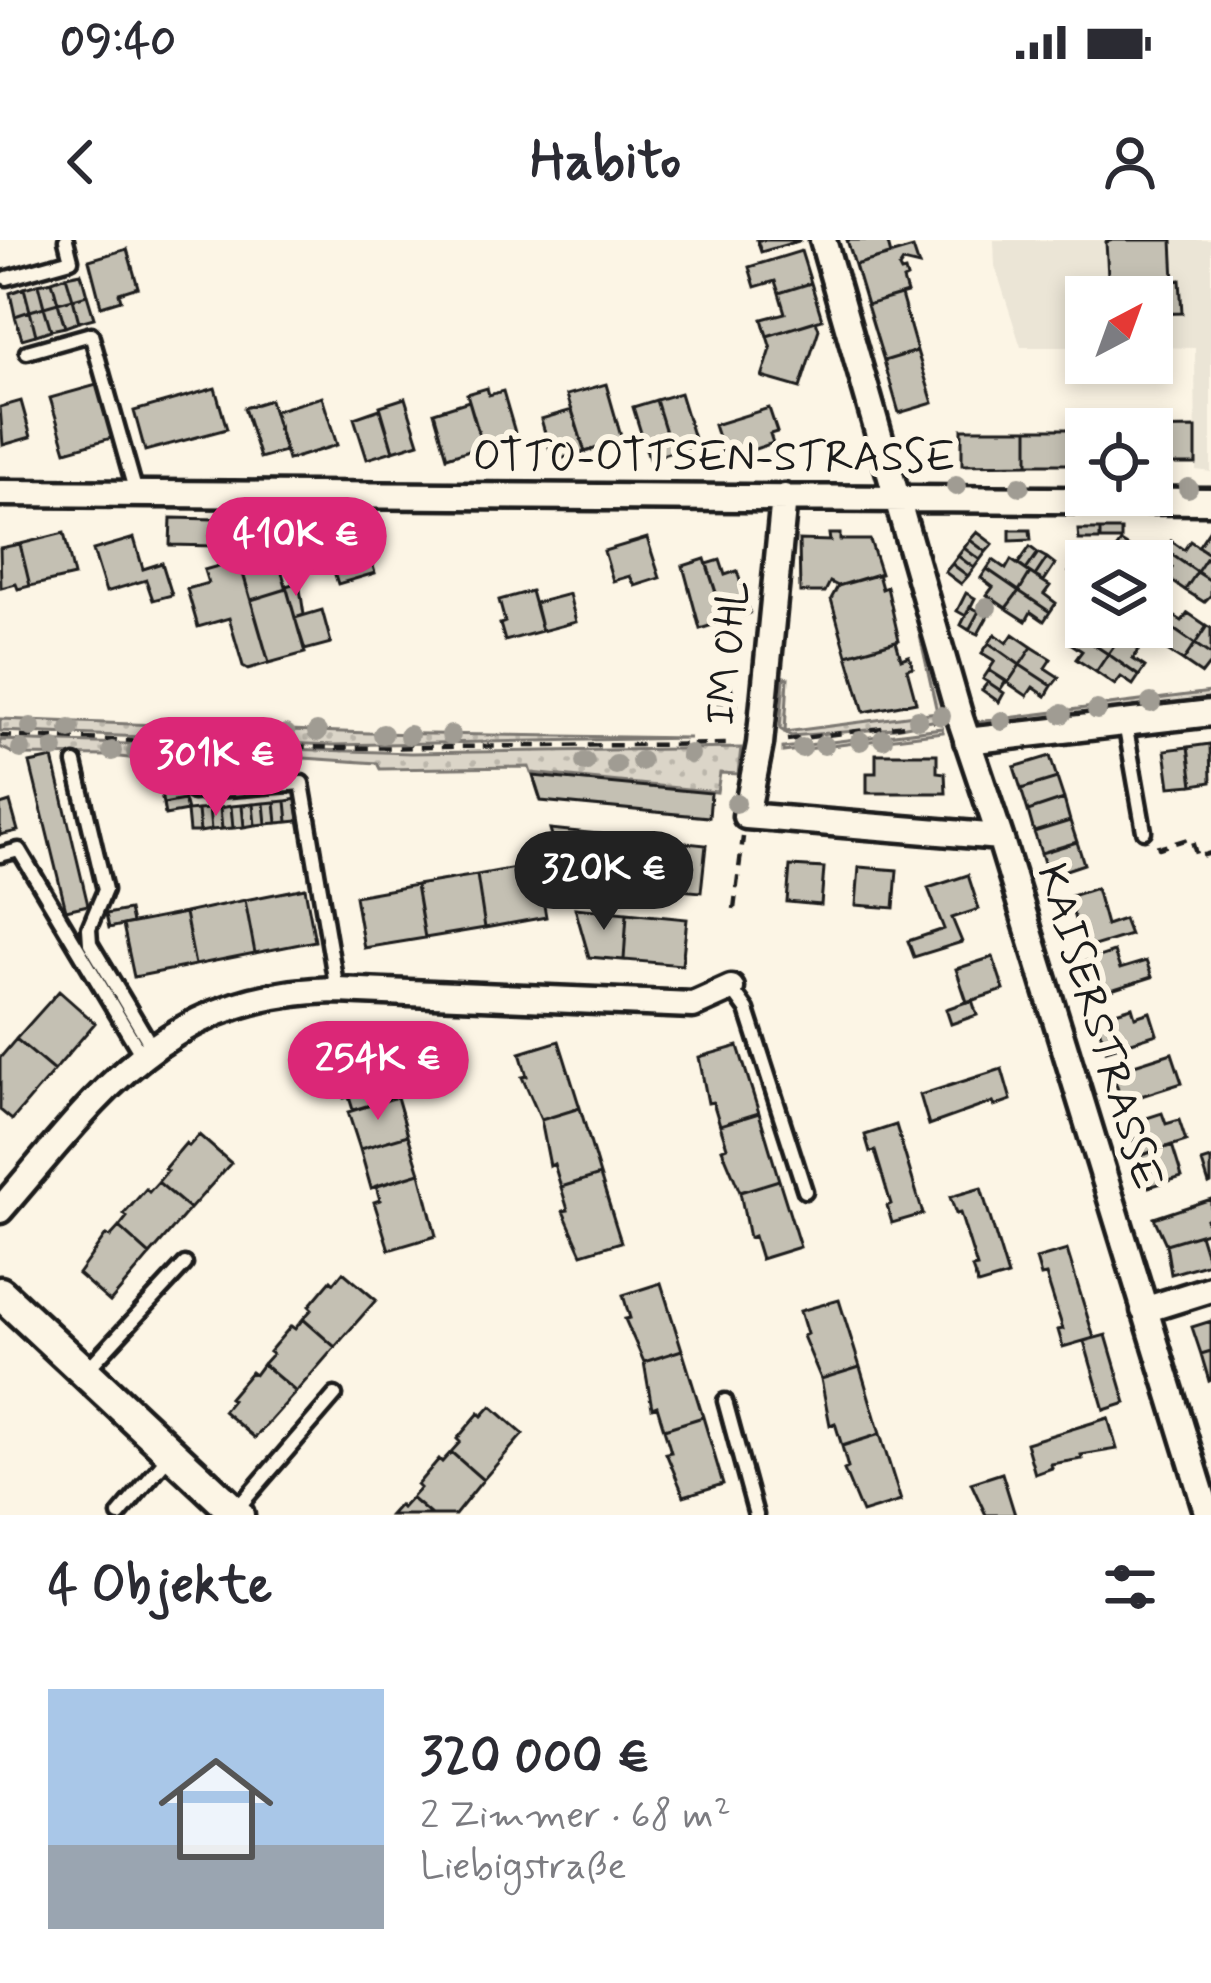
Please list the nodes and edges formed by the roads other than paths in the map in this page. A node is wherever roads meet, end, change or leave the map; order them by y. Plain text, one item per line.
1 (66, 240) edge
2 (823, 240) edge
3 (8, 278) dead end
4 (27, 352) dead end
5 (0, 493) edge
6 (137, 494) junction
7 (784, 496) junction
8 (898, 498) junction
9 (1211, 502) edge
10 (1211, 713) edge
11 (1125, 722) junction
12 (963, 729) junction
13 (75, 763) dead end
14 (193, 792) dead end
15 (745, 824) joint
16 (1144, 831) road end
17 (1000, 837) junction
18 (0, 855) edge
19 (731, 988) joint
20 (337, 990) junction
21 (147, 1050) junction
22 (805, 1190) dead end
23 (0, 1210) edge
24 (185, 1264) dead end
25 (1211, 1289) edge
26 (0, 1293) edge
27 (1144, 1310) junction
28 (84, 1373) junction
29 (335, 1395) dead end
30 (725, 1401) dead end
31 (170, 1454) junction
32 (236, 1513) edge
33 (119, 1515) edge
34 (756, 1515) edge
35 (1208, 1515) edge

1 - 3 lane
2 - 8 street
4 - 6 lane
5 - 6 street, OTTO-OTTSEN-STRASSE
6 - 7 street, OTTO-OTTSEN-STRASSE
7 - 8 street, OTTO-OTTSEN-STRASSE
7 - 15 street, IM OHL
8 - 9 street, OTTO-OTTSEN-STRASSE
8 - 12 street, KAISERSTRASSE
10 - 11 street
11 - 12 street
11 - 16 lane
12 - 17 street, KAISERSTRASSE
13 - 21 lane
14 - 20 lane
15 - 17 street, KAISERSTRASSE
17 - 27 street, KAISERSTRASSE
18 - 21 lane
19 - 20 street
19 - 22 lane
20 - 21 street
21 - 23 street
24 - 28 lane
25 - 27 street
26 - 28 street
27 - 35 street, KAISERSTRASSE
28 - 31 street
29 - 32 lane
30 - 34 lane
31 - 32 street
31 - 33 lane

